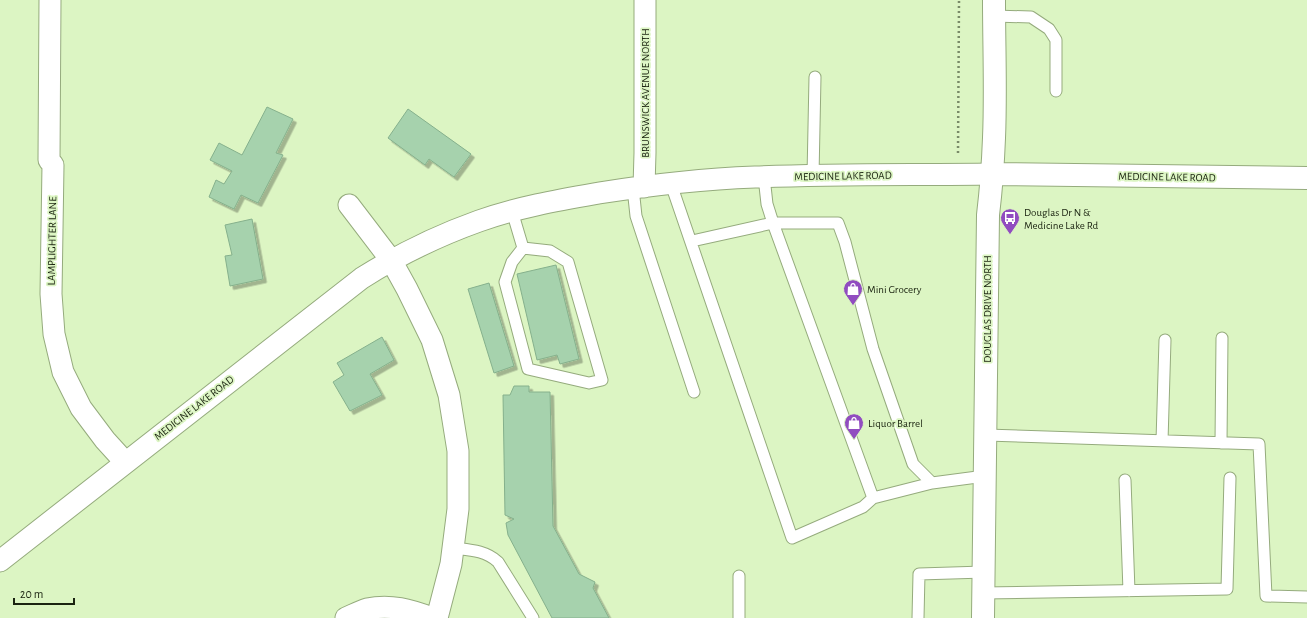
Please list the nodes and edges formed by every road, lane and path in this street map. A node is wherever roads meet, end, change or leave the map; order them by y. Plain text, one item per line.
1 (50, 0) edge
2 (645, 0) edge
3 (959, 0) edge
4 (994, 8) edge
5 (815, 77) dead end
6 (1056, 91) dead end
7 (958, 155) dead end
8 (992, 174) junction
9 (813, 176) junction
10 (764, 177) junction
11 (1307, 178) edge
12 (672, 184) junction
13 (638, 187) junction
14 (349, 205) dead end
15 (512, 211) junction
16 (774, 223) junction
17 (692, 241) junction
18 (523, 248) junction
19 (391, 260) junction
20 (1222, 338) dead end
21 (1165, 340) dead end
22 (694, 392) dead end
23 (986, 435) junction
24 (1162, 441) junction
25 (1221, 443) junction
26 (125, 462) junction
27 (984, 476) junction
28 (1230, 478) dead end
29 (1125, 480) dead end
30 (932, 483) junction
31 (873, 498) junction
32 (453, 548) junction
33 (0, 561) edge
34 (984, 572) junction
35 (739, 576) dead end
36 (1129, 591) junction
37 (983, 593) junction
38 (1307, 597) edge
39 (346, 618) edge
40 (432, 618) edge
41 (437, 618) edge
42 (533, 618) edge
43 (739, 618) edge
44 (918, 618) edge
45 (983, 618) edge

1 - 26 street, LAMPLIGHTER LANE
2 - 13 street, BRUNSWICK AVENUE NORTH
3 - 7 path
4 - 6 lane
4 - 8 street, DOUGLAS DRIVE NORTH
5 - 9 lane
8 - 9 street, MEDICINE LAKE ROAD
8 - 11 street, MEDICINE LAKE ROAD
8 - 23 street, DOUGLAS DRIVE NORTH
9 - 10 street, MEDICINE LAKE ROAD
10 - 12 street, MEDICINE LAKE ROAD
10 - 16 lane
12 - 13 street, MEDICINE LAKE ROAD
12 - 17 lane
13 - 15 street, MEDICINE LAKE ROAD
13 - 22 lane
14 - 19 street
15 - 18 lane
15 - 19 street, MEDICINE LAKE ROAD
16 - 17 lane
16 - 30 lane
16 - 31 lane
17 - 31 lane
18 - 18 lane
19 - 26 street, MEDICINE LAKE ROAD
19 - 32 street
20 - 25 lane
21 - 24 lane
23 - 24 lane
23 - 27 street, DOUGLAS DRIVE NORTH
24 - 25 lane
25 - 38 lane
26 - 33 street, MEDICINE LAKE ROAD
27 - 30 lane
27 - 34 street, DOUGLAS DRIVE NORTH
28 - 36 lane
29 - 36 lane
30 - 31 lane
32 - 41 street
32 - 42 lane
34 - 37 street, DOUGLAS DRIVE NORTH
34 - 44 lane
35 - 43 lane
36 - 37 lane
37 - 45 street, DOUGLAS DRIVE NORTH
39 - 40 street

